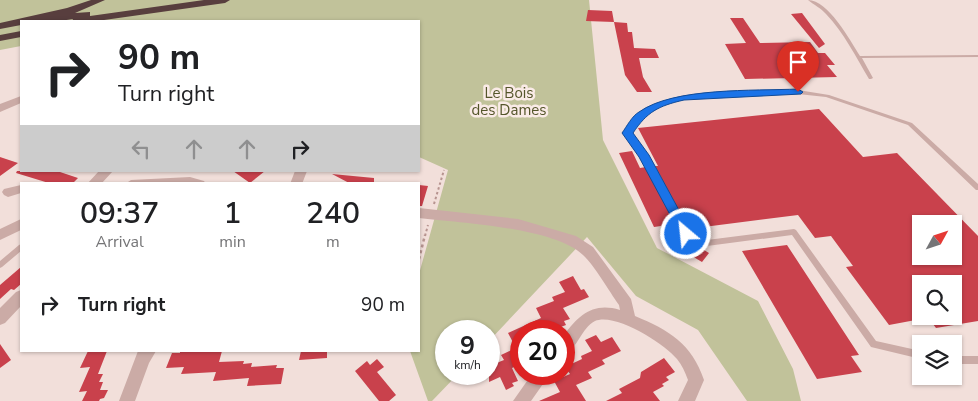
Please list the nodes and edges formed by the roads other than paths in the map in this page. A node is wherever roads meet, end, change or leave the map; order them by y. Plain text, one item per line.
1 (100, 0) edge
2 (179, 0) edge
3 (226, 0) edge
4 (810, 0) edge
5 (31, 20) edge
6 (48, 20) edge
7 (84, 20) edge
8 (101, 20) edge
9 (20, 22) edge
10 (0, 27) edge
11 (20, 33) edge
12 (0, 37) edge
13 (978, 56) edge
14 (859, 58) junction
15 (871, 78) dead end
16 (20, 99) edge
17 (0, 109) edge
18 (106, 172) edge
19 (96, 182) edge
20 (171, 182) edge
21 (193, 182) edge
22 (978, 188) edge
23 (20, 189) edge
24 (8, 192) dead end
25 (420, 213) edge
26 (20, 225) edge
27 (0, 235) edge
28 (20, 247) edge
29 (0, 265) edge
30 (20, 297) edge
31 (0, 318) edge
32 (628, 319) junction
33 (575, 333) edge
34 (147, 352) edge
35 (912, 353) edge
36 (962, 360) edge
37 (978, 360) edge
38 (533, 385) edge
39 (127, 401) edge
40 (520, 401) edge
41 (686, 401) edge

1 - 5 highway
2 - 6 highway
3 - 7 highway
3 - 8 highway
4 - 14 lane
9 - 10 highway
11 - 12 highway
13 - 14 lane
14 - 15 lane
16 - 17 street
18 - 19 street
20 - 21 street
22 - 35 lane
23 - 24 street
25 - 32 street
26 - 27 street
28 - 29 lane
30 - 31 street
32 - 33 street
32 - 41 street
34 - 39 street
36 - 37 lane
38 - 40 street

